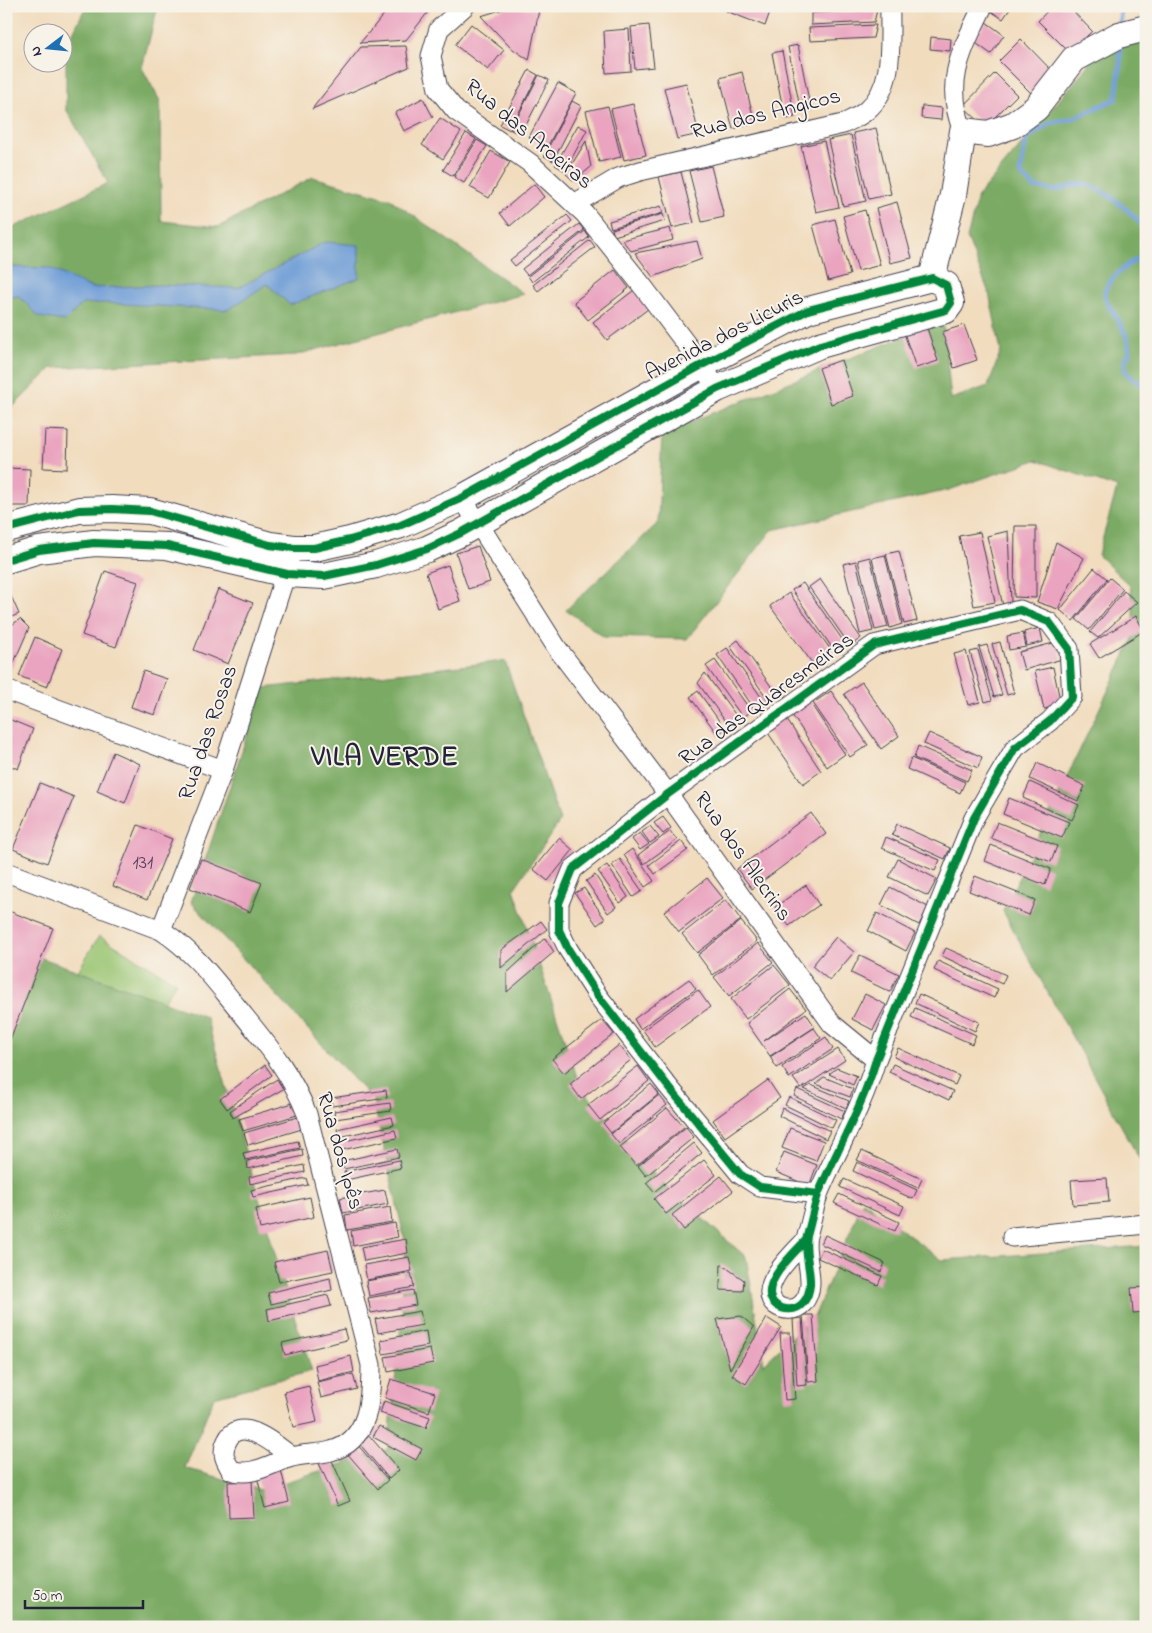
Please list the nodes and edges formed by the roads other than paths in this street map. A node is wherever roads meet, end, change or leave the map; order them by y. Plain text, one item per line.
1 (464, 6) edge
2 (890, 6) edge
3 (983, 6) edge
4 (1146, 28) edge
5 (963, 131) junction
6 (574, 204) junction
7 (932, 278) junction
8 (702, 365) junction
9 (717, 389) junction
10 (462, 498) junction
11 (478, 524) junction
12 (6, 529) edge
13 (294, 548) junction
14 (6, 560) edge
15 (286, 574) junction
16 (6, 690) edge
17 (223, 770) junction
18 (668, 794) junction
19 (6, 872) edge
20 (161, 930) junction
21 (876, 1060) junction
22 (818, 1194) junction
23 (1146, 1224) edge
24 (1012, 1237) dead end
25 (806, 1240) dead end
26 (292, 1457) dead end

1 - 6 street, Rua das Aroeiras
2 - 6 street, Rua dos Angicos
3 - 5 street
4 - 5 street
5 - 7 street
6 - 8 street, Rua das Aroeiras
7 - 8 street, Avenida dos Licuris
7 - 9 street, Avenida dos Licuris
8 - 9 street, Rua das Aroeiras
8 - 10 street, Avenida dos Licuris
9 - 11 street, Avenida dos Licuris
10 - 11 street, Rua dos Alecrins
10 - 13 street, Avenida dos Licuris
11 - 15 street, Avenida dos Licuris
11 - 18 street, Rua dos Alecrins
12 - 13 street, Avenida dos Licuris
13 - 15 street, Rua das Rosas
14 - 15 street, Avenida dos Licuris
15 - 17 street, Rua das Rosas
16 - 17 street
17 - 20 street, Rua das Rosas
18 - 21 street, Rua dos Alecrins
18 - 21 street, Rua das Quaresmeiras
18 - 22 street, Rua das Quaresmeiras
19 - 20 street, Rua dos Ipês
20 - 26 street, Rua dos Ipês
21 - 22 street, Rua das Quaresmeiras
22 - 25 street, Rua das Quaresmeiras
23 - 24 street

